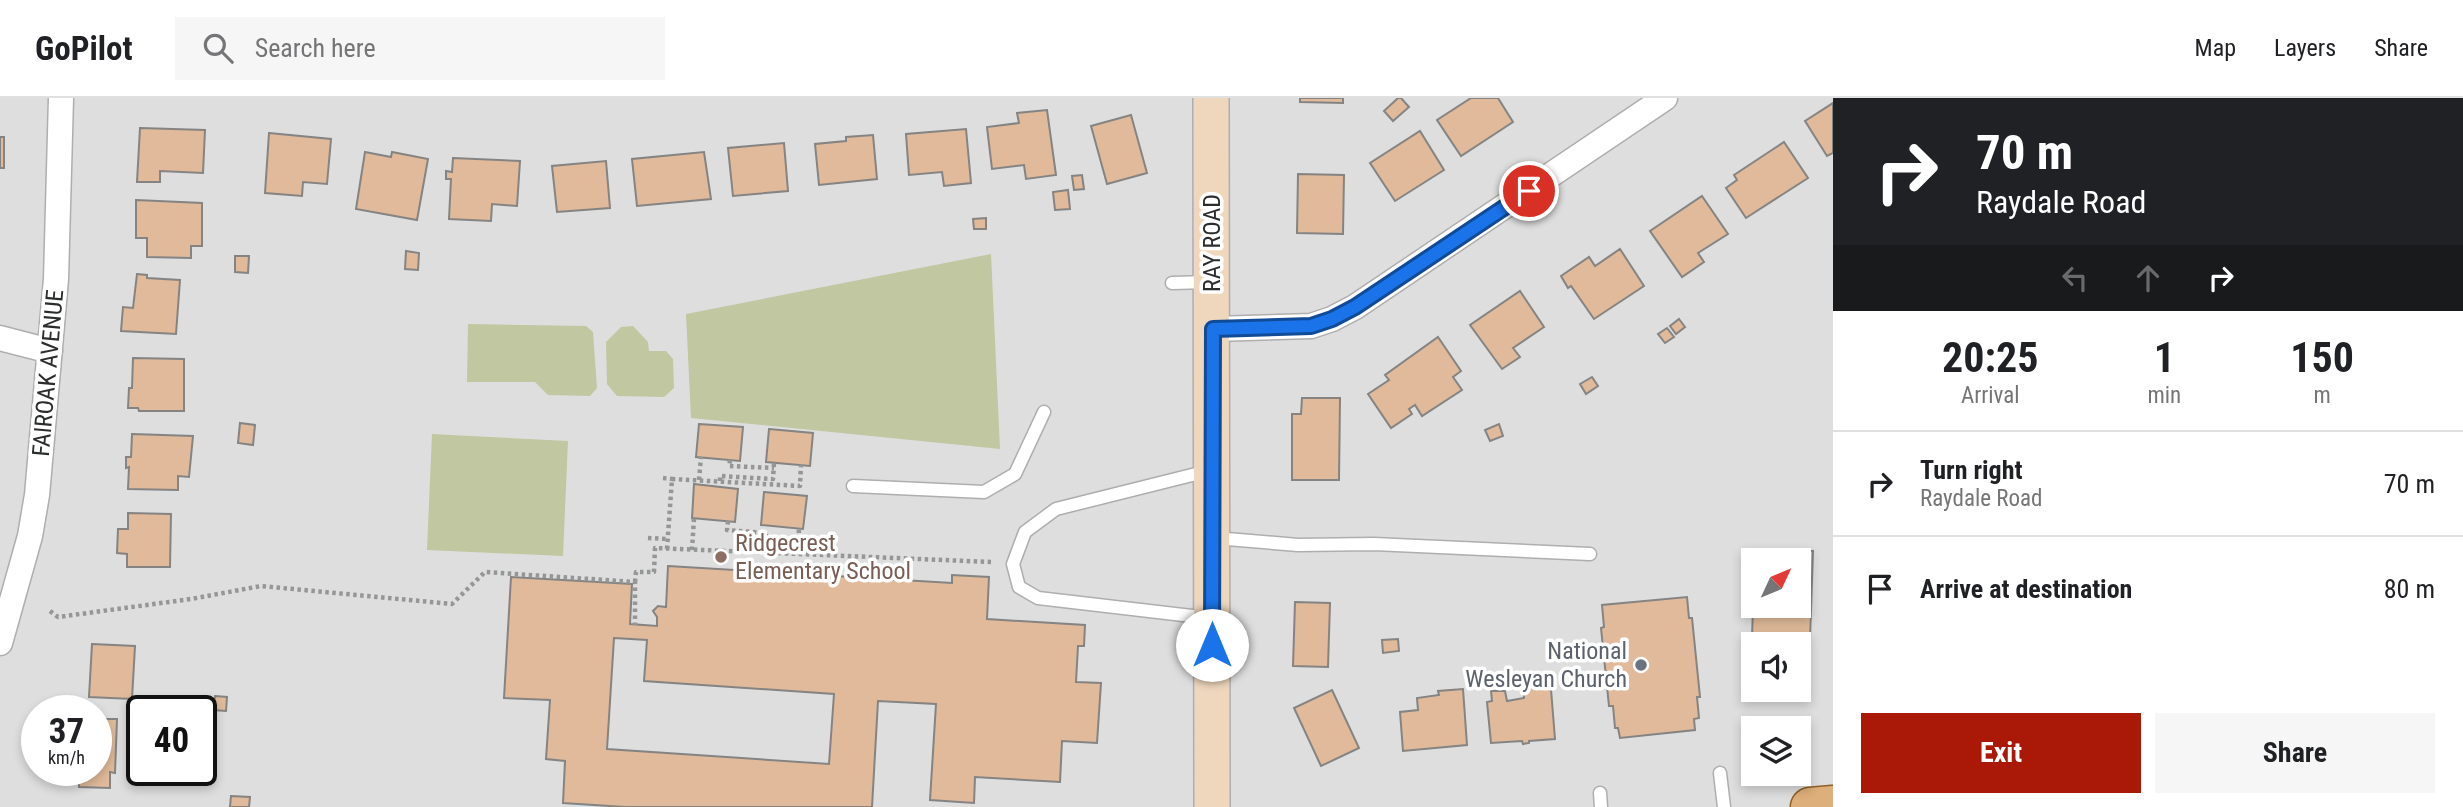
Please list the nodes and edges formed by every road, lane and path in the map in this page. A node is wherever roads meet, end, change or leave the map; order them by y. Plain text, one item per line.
1 (61, 98) edge
2 (1211, 98) edge
3 (1665, 98) edge
4 (1213, 282) junction
5 (1172, 283) dead end
6 (1213, 329) junction
7 (0, 338) edge
8 (50, 351) junction
9 (1044, 412) dead end
10 (701, 457) dead end
11 (730, 460) dead end
12 (801, 465) dead end
13 (1211, 470) junction
14 (663, 478) dead end
15 (672, 479) junction
16 (699, 480) junction
17 (720, 481) junction
18 (853, 486) dead end
19 (694, 518) dead end
20 (727, 521) dead end
21 (799, 528) dead end
22 (648, 538) dead end
23 (1212, 538) junction
24 (668, 539) junction
25 (798, 545) junction
26 (667, 549) junction
27 (692, 550) junction
28 (798, 554) junction
29 (1590, 554) dead end
30 (991, 562) dead end
31 (635, 582) junction
32 (50, 611) dead end
33 (1212, 618) junction
34 (635, 625) dead end
35 (1, 636) edge
36 (1720, 773) dead end
37 (1600, 793) dead end
38 (1833, 805) edge
39 (1212, 807) edge
40 (1601, 807) edge
41 (1724, 807) edge
42 (1810, 807) edge

1 - 8 street, FAIROAK AVENUE
2 - 4 street, RAY ROAD
3 - 6 street
4 - 5 lane
4 - 6 street, RAY ROAD
6 - 13 street, RAY ROAD
7 - 8 street
8 - 35 street, FAIROAK AVENUE
9 - 18 lane
10 - 16 path
11 - 17 path
12 - 17 path
13 - 23 street, RAY ROAD
13 - 33 lane
14 - 15 path
15 - 16 path
15 - 24 path
16 - 17 path
19 - 27 path
20 - 25 path
21 - 25 path
22 - 24 path
23 - 29 lane
23 - 33 street, RAY ROAD
24 - 26 path
25 - 28 path
26 - 27 path
26 - 31 path
27 - 28 path
28 - 30 path
31 - 32 path
31 - 34 path
33 - 39 street, RAY ROAD
36 - 41 lane
37 - 40 lane
38 - 42 main road

